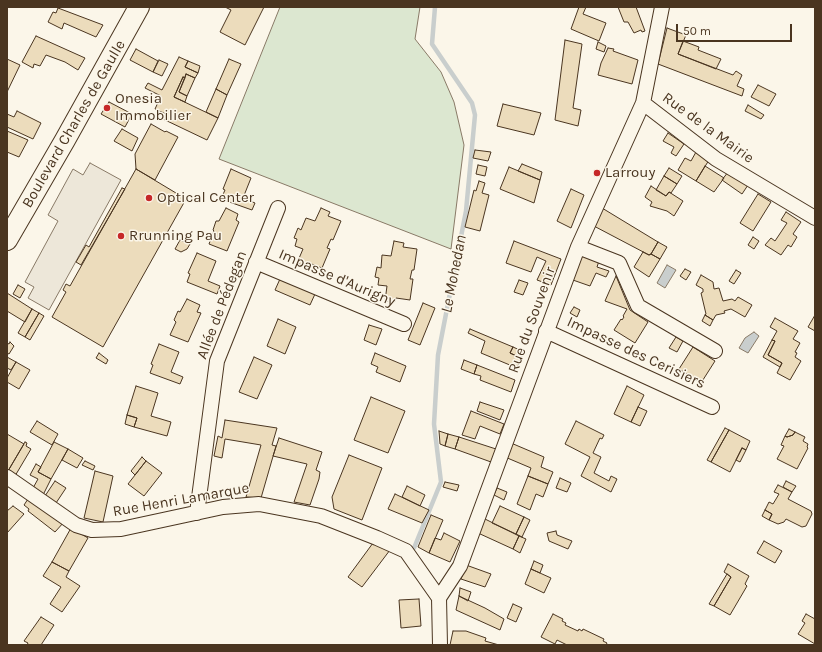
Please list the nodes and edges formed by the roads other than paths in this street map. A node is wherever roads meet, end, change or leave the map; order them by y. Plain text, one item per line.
1 (140, 7) edge
2 (660, 8) edge
3 (643, 103) junction
4 (278, 208) dead end
5 (815, 218) edge
6 (7, 240) edge
7 (578, 247) junction
8 (256, 262) junction
9 (404, 324) dead end
10 (546, 331) junction
11 (715, 351) dead end
12 (712, 407) dead end
13 (7, 477) edge
14 (197, 512) junction
15 (439, 598) junction
16 (440, 645) edge

1 - 6 main road, Boulevard Charles de Gaulle
2 - 3 street, Rue du Souvenir
3 - 5 street, Rue de la Mairie
3 - 7 street, Rue du Souvenir
4 - 8 street, Allée de Pédegan
7 - 10 street, Rue du Souvenir
7 - 11 street
8 - 9 street, Impasse d'Aurigny
8 - 14 street, Allée de Pédegan
10 - 12 street, Impasse des Cerisiers
10 - 15 street, Rue du Souvenir
13 - 14 street, Rue Henri Lamarque
14 - 15 street, Rue Henri Lamarque
15 - 16 street

